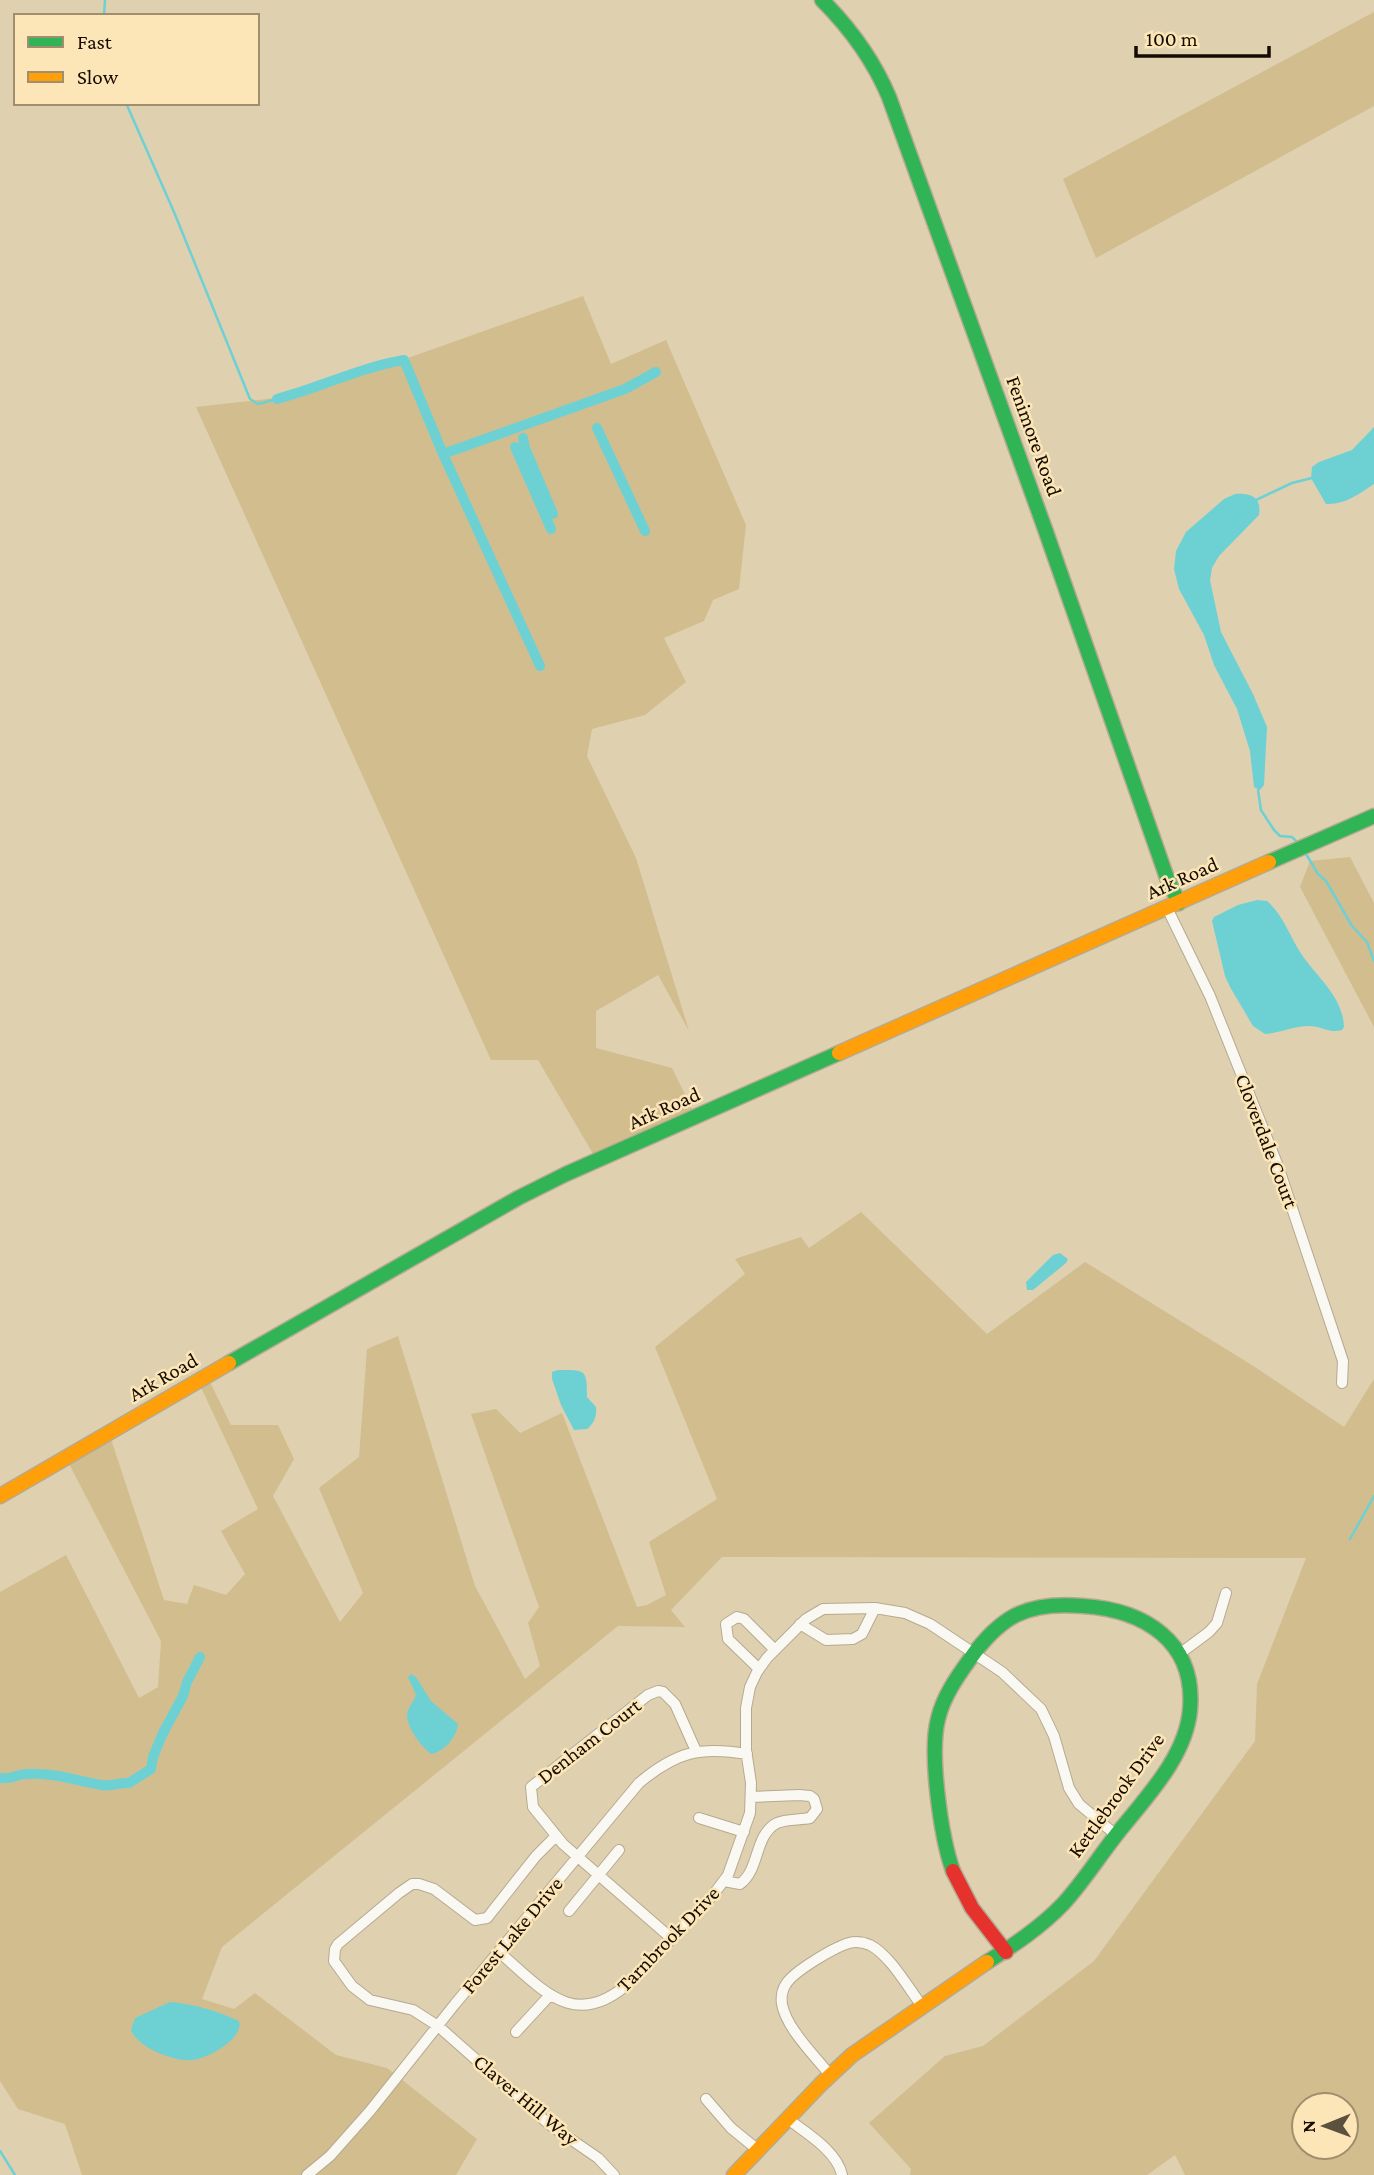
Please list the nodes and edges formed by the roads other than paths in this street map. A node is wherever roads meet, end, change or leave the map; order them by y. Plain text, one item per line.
1 (822, 0) edge
2 (1374, 816) edge
3 (1173, 905) junction
4 (1342, 1382) dead end
5 (0, 1496) edge
6 (1226, 1593) dead end
7 (875, 1608) junction
8 (800, 1624) junction
9 (775, 1650) junction
10 (974, 1653) junction
11 (1178, 1655) junction
12 (759, 1669) junction
13 (696, 1751) junction
14 (747, 1754) junction
15 (751, 1797) junction
16 (698, 1818) dead end
17 (744, 1832) junction
18 (1116, 1835) junction
19 (556, 1836) junction
20 (619, 1850) dead end
21 (576, 1857) junction
22 (599, 1874) junction
23 (724, 1881) junction
24 (569, 1911) dead end
25 (671, 1938) junction
26 (499, 1952) junction
27 (1006, 1952) junction
28 (550, 1994) junction
29 (922, 2006) junction
30 (438, 2026) junction
31 (516, 2032) dead end
32 (830, 2075) junction
33 (706, 2099) dead end
34 (788, 2119) junction
35 (758, 2150) junction
36 (307, 2175) edge
37 (614, 2175) edge
38 (734, 2175) edge
39 (842, 2175) edge

1 - 3 street, Fenimore Road
2 - 3 street, Ark Road
3 - 4 street, Cloverdale Court
3 - 5 street, Ark Road
6 - 11 street
7 - 8 street, Tarnbrook Drive
7 - 8 street
7 - 10 street, Tarnbrook Drive
8 - 9 street, Tarnbrook Drive
9 - 12 street, Tarnbrook Drive
9 - 12 street
10 - 11 street, Kettlebrook Drive
10 - 18 street, Tarnbrook Drive
10 - 27 street, Kettlebrook Drive
11 - 18 street, Kettlebrook Drive
12 - 14 street, Tarnbrook Drive
13 - 14 street, Forest Lake Drive
13 - 19 street, Denham Court
13 - 21 street, Forest Lake Drive
14 - 15 street, Tarnbrook Drive
15 - 17 street, Tarnbrook Drive
15 - 23 street
16 - 17 street
17 - 23 street, Tarnbrook Drive
18 - 27 street, Kettlebrook Drive
19 - 21 street, Denham Court
19 - 30 street, Claver Hill Way
20 - 22 street
21 - 22 street, Denham Court
21 - 26 street, Forest Lake Drive
22 - 24 street
22 - 25 street, Denham Court
23 - 25 street, Tarnbrook Drive
25 - 28 street, Tarnbrook Drive
26 - 28 street, Tarnbrook Drive
26 - 30 street, Forest Lake Drive
27 - 29 street, Kettlebrook Drive
28 - 31 street
29 - 32 street, Kettlebrook Drive
29 - 32 street
30 - 36 street, Forest Lake Drive
30 - 37 street, Claver Hill Way
32 - 34 street, Kettlebrook Drive
33 - 35 street
34 - 35 street, Kettlebrook Drive
34 - 39 street
35 - 38 street, Kettlebrook Drive

